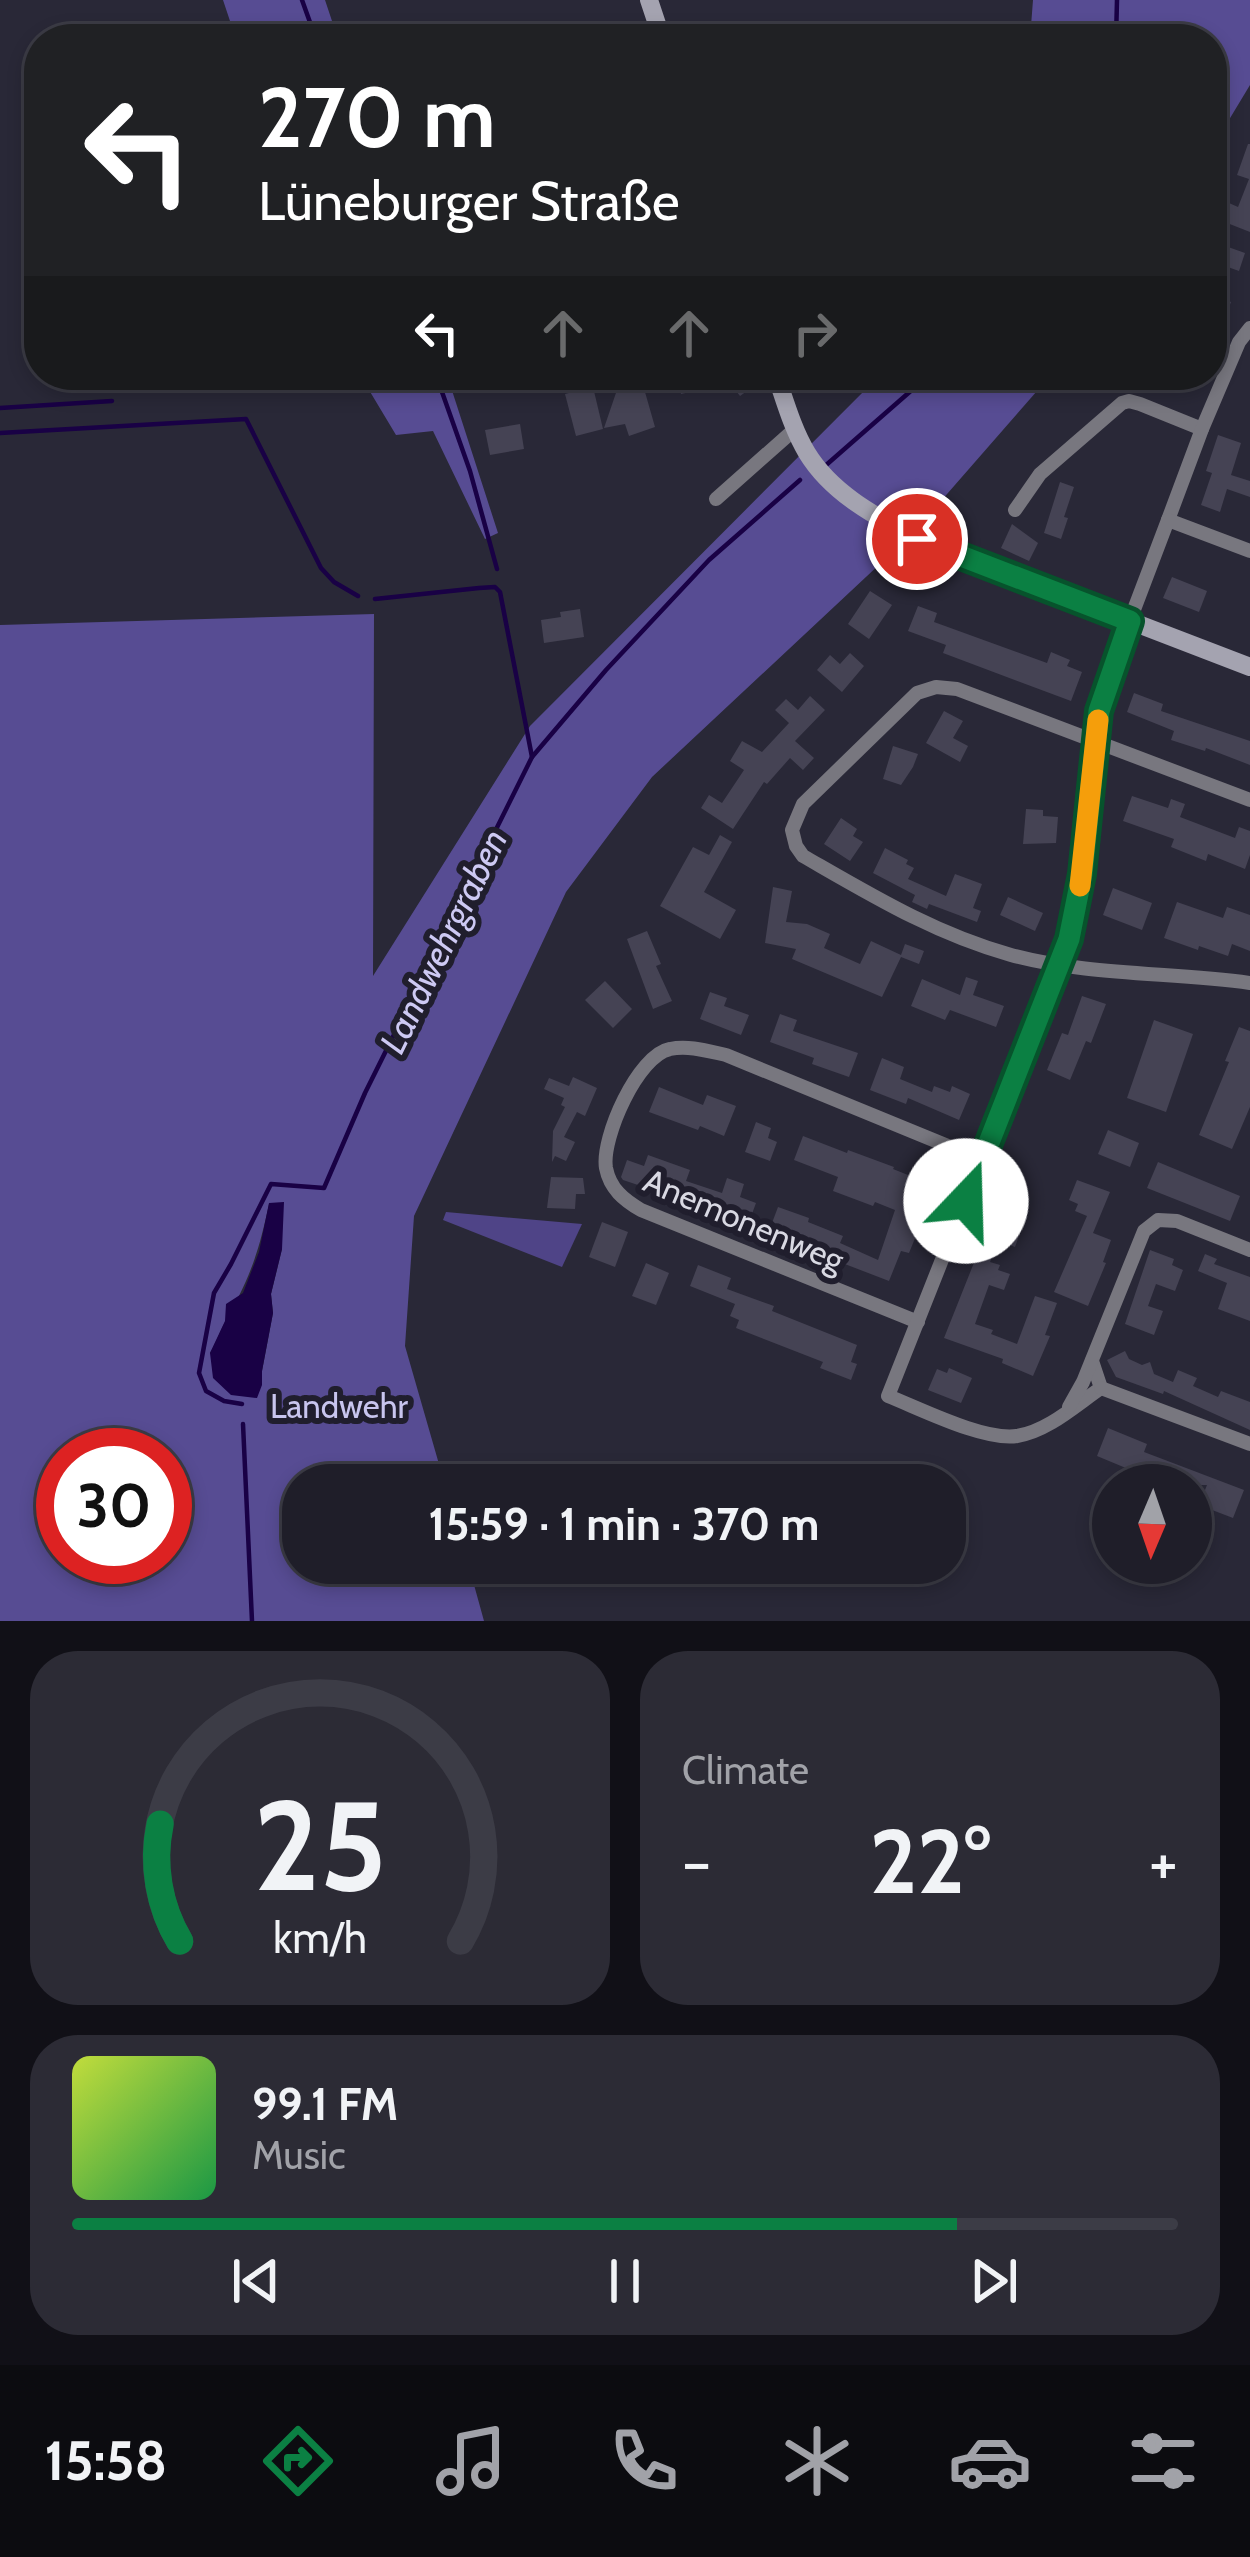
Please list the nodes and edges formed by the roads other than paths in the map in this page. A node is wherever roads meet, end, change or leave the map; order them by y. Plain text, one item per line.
1 (1250, 328) edge
2 (1227, 370) edge
3 (781, 390) edge
4 (1219, 390) edge
5 (795, 429) junction
6 (1202, 429) junction
7 (716, 499) dead end
8 (1015, 510) dead end
9 (1168, 520) junction
10 (1250, 551) edge
11 (1130, 621) junction
12 (1250, 667) edge
13 (1094, 742) junction
14 (1250, 800) edge
15 (1059, 964) junction
16 (1250, 983) edge
17 (982, 1160) junction
18 (1250, 1250) edge
19 (917, 1322) junction
20 (1092, 1361) junction
21 (1101, 1388) junction
22 (1067, 1412) junction
23 (1250, 1444) edge

1 - 2 street
3 - 5 street
4 - 6 street
5 - 7 street
5 - 11 street
6 - 8 street
6 - 9 street
9 - 10 street
9 - 11 street
11 - 12 street
11 - 13 street
13 - 14 street
13 - 15 street
13 - 15 street
15 - 16 street
15 - 17 street
17 - 19 street
17 - 19 street, Anemonenweg
18 - 20 street
19 - 22 street
20 - 21 street
20 - 22 street
21 - 22 street
21 - 23 street

